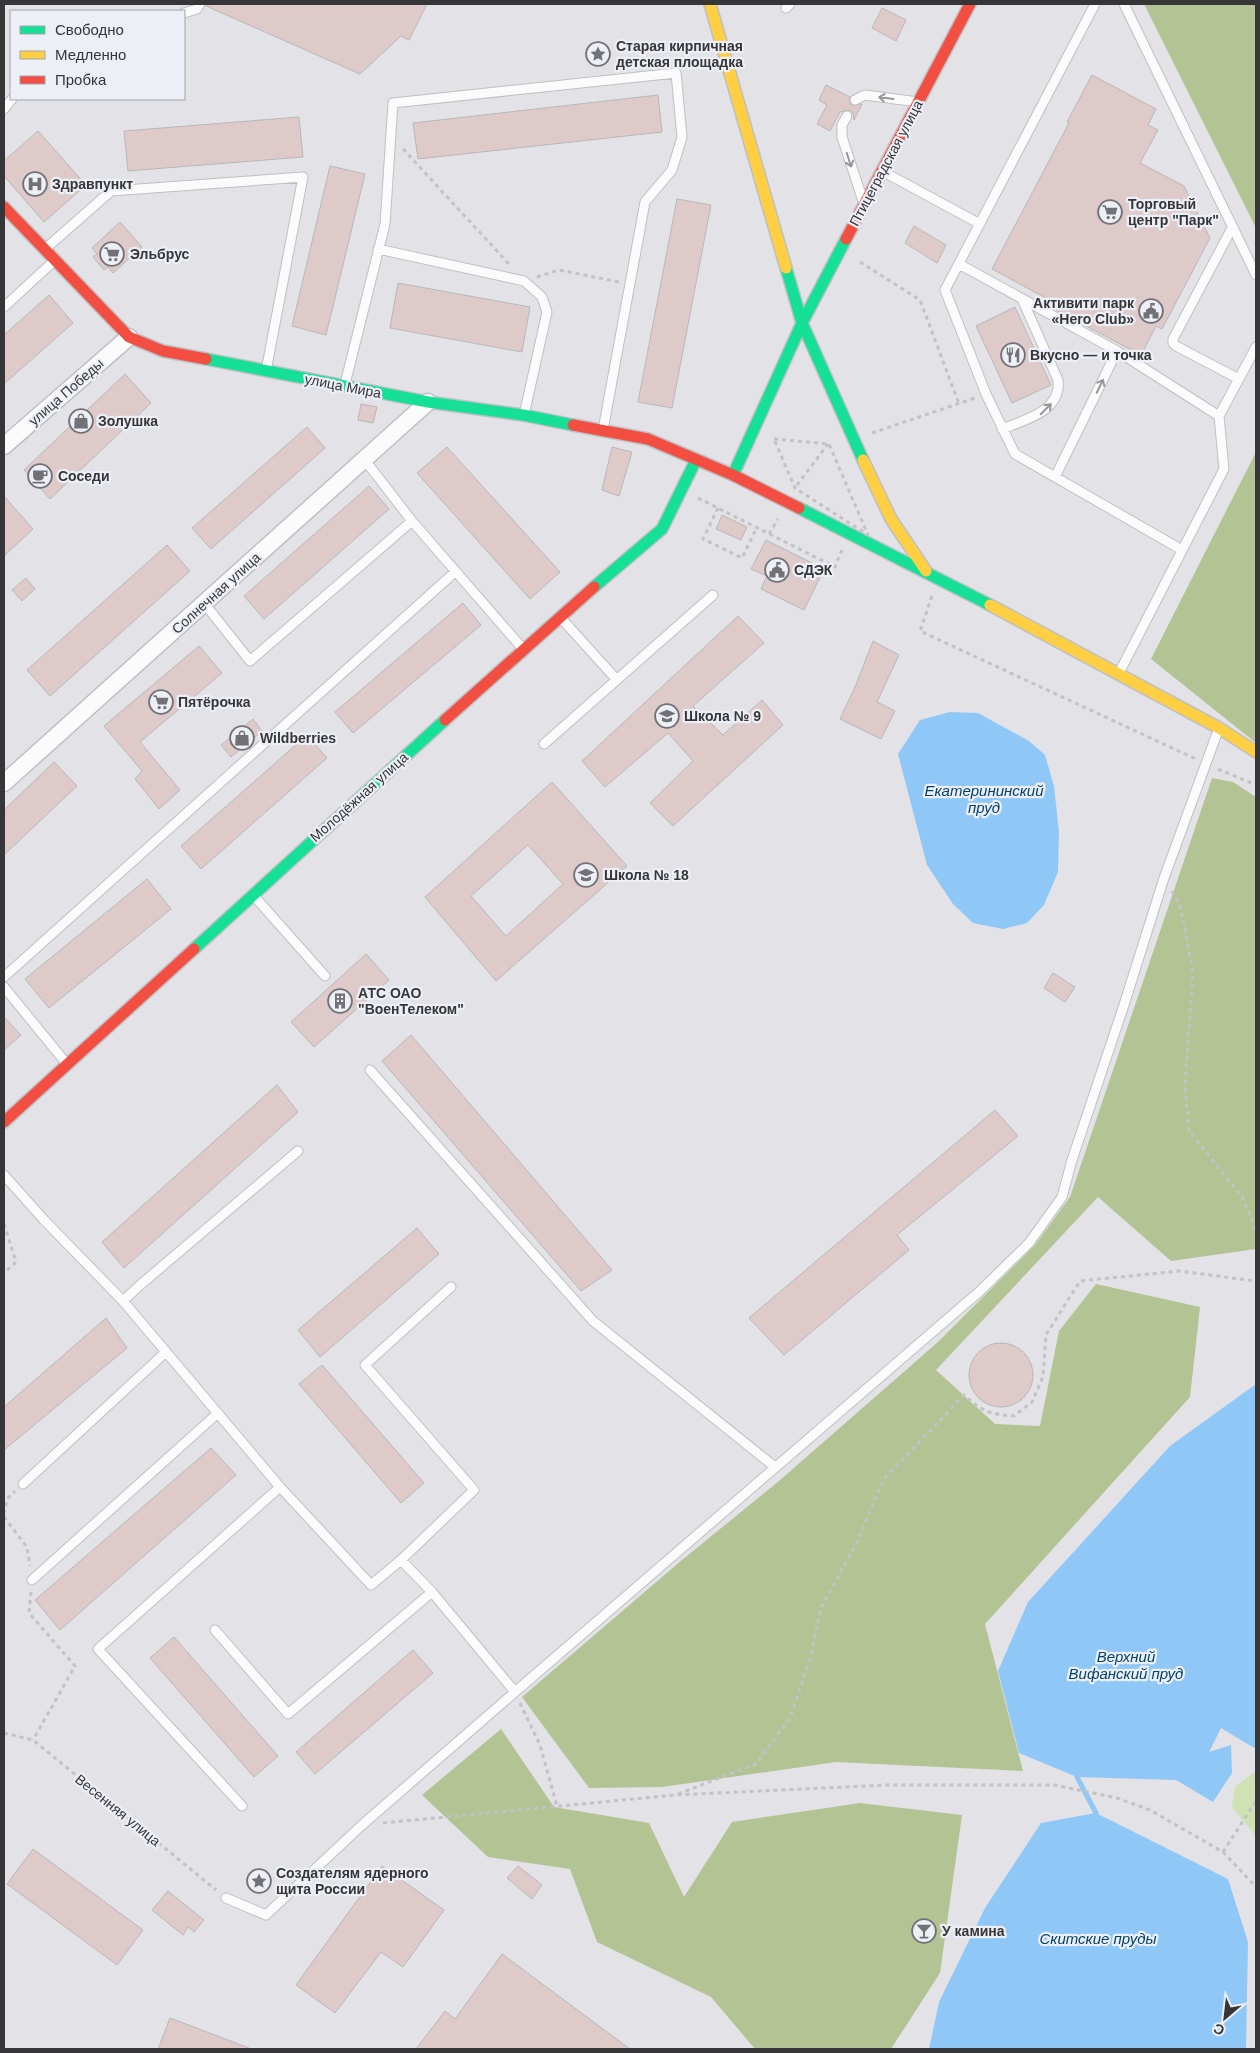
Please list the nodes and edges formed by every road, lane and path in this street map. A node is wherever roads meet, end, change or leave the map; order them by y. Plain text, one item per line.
1 (200, 4) edge
2 (710, 4) edge
3 (970, 4) edge
4 (1095, 4) edge
5 (1124, 4) edge
6 (185, 13) edge
7 (855, 100) dead end
8 (918, 102) junction
9 (846, 116) dead end
10 (391, 136) junction
11 (882, 171) junction
12 (864, 205) junction
13 (4, 207) edge
14 (980, 224) junction
15 (1232, 228) junction
16 (45, 249) junction
17 (378, 249) junction
18 (55, 260) junction
19 (860, 262) dead end
20 (958, 264) junction
21 (1256, 275) edge
22 (524, 281) junction
23 (630, 284) junction
24 (1022, 299) junction
25 (4, 307) edge
26 (802, 323) junction
27 (129, 337) junction
28 (1256, 347) edge
29 (1117, 351) junction
30 (266, 371) junction
31 (1239, 379) junction
32 (344, 386) junction
33 (986, 394) junction
34 (428, 402) junction
35 (959, 404) junction
36 (524, 415) junction
37 (1220, 416) junction
38 (1002, 429) junction
39 (603, 430) junction
40 (853, 440) junction
41 (828, 444) junction
42 (4, 446) edge
43 (364, 459) junction
44 (696, 460) junction
45 (733, 474) junction
46 (1055, 476) junction
47 (795, 488) junction
48 (682, 489) junction
49 (718, 508) junction
50 (412, 521) junction
51 (757, 527) junction
52 (1182, 550) junction
53 (851, 554) dead end
54 (455, 572) junction
55 (927, 572) junction
56 (933, 593) dead end
57 (713, 595) dead end
58 (204, 603) junction
59 (560, 616) junction
60 (523, 649) junction
61 (1119, 673) junction
62 (617, 680) junction
63 (1219, 728) junction
64 (544, 744) dead end
65 (1256, 752) edge
66 (1206, 764) junction
67 (4, 783) edge
68 (1256, 785) edge
69 (1164, 878) junction
70 (252, 894) junction
71 (4, 976) edge
72 (325, 976) dead end
73 (4, 987) edge
74 (66, 1063) junction
75 (370, 1070) dead end
76 (7, 1112) edge
77 (298, 1151) dead end
78 (4, 1174) edge
79 (4, 1224) edge
80 (1256, 1231) edge
81 (4, 1272) edge
82 (1256, 1281) edge
83 (451, 1287) dead end
84 (123, 1301) junction
85 (166, 1352) junction
86 (218, 1413) junction
87 (775, 1467) junction
88 (23, 1484) joint
89 (280, 1487) junction
90 (4, 1516) edge
91 (401, 1560) junction
92 (32, 1580) junction
93 (432, 1592) junction
94 (215, 1630) dead end
95 (515, 1692) junction
96 (4, 1733) edge
97 (33, 1740) junction
98 (676, 1795) junction
99 (1256, 1801) edge
100 (242, 1806) dead end
101 (557, 1806) junction
102 (362, 1825) junction
103 (1224, 1852) junction
104 (1256, 1887) edge
105 (226, 1898) joint

1 - 6 lane
2 - 26 street
3 - 8 street, Птицеградская улица
4 - 14 lane
5 - 15 lane
8 -> 7 lane
8 - 11 street, Птицеградская улица
9 -> 12 lane
10 - 17 lane
10 - 22 path
10 - 23 lane
11 - 12 street, Птицеградская улица
11 - 14 lane
12 - 26 street, Птицеградская улица
13 - 16 street, улица Мира
14 - 20 lane
15 - 21 lane
15 - 31 lane
16 - 18 street, улица Мира
16 - 30 lane
17 - 22 lane
17 - 32 lane
18 - 25 lane
18 - 27 street, улица Мира
19 - 35 path
20 - 24 lane
20 - 33 lane
22 - 23 path
22 - 36 lane
23 - 39 lane
24 - 29 lane
38 -> 24 lane
26 - 40 street
26 - 45 street, Птицеградская улица
27 - 30 street, улица Мира
27 - 42 street, улица Победы
28 - 31 lane
29 - 37 lane
46 -> 29 lane
30 - 32 street, улица Мира
31 - 37 lane
32 - 34 street, улица Мира
33 - 35 path
33 - 38 lane
34 - 36 street, улица Мира
34 - 43 street, Солнечная улица
35 - 40 path
36 - 39 street, улица Мира
37 - 52 lane
38 - 46 lane
39 - 44 street, улица Мира
40 - 55 street
41 - 47 path
41 - 47 path
41 - 47 path
43 - 50 lane
43 - 58 street, Солнечная улица
44 - 45 street, улица Мира
44 - 48 street, Молодёжная улица
45 - 55 street, улица Мира
46 - 52 lane
48 - 49 path
48 - 59 street, Молодёжная улица
49 - 51 path
49 - 51 path
50 - 54 lane
50 - 58 lane
51 - 53 path
52 - 61 lane
54 - 60 lane
54 - 71 lane
55 - 61 street, улица Мира
56 - 66 path
57 - 62 lane
58 - 67 street, Солнечная улица
59 - 60 street, Молодёжная улица
59 - 62 lane
60 - 70 street, Молодёжная улица
61 - 63 street, улица Мира
62 - 64 lane
63 - 65 street, улица Мира
63 - 66 lane
66 - 68 path
66 - 69 lane
69 - 80 path
69 - 87 lane
70 - 72 lane
70 - 74 street, Молодёжная улица
73 - 74 lane
74 - 76 street, Молодёжная улица
75 - 87 lane
77 - 84 lane
78 - 84 lane
79 - 81 path
82 - 98 path
83 - 91 lane
84 - 85 lane
85 - 86 lane
85 - 88 lane
86 - 89 lane
86 - 92 lane
87 - 95 lane
88 - 90 path
89 - 91 lane
89 - 100 lane
90 - 92 path
91 - 93 lane
92 - 97 path
93 - 94 lane
93 - 95 lane
95 - 101 path
95 - 102 lane
96 - 97 path, Весенняя улица
97 - 105 path, Весенняя улица
98 - 101 path
98 - 103 path
99 - 103 path
101 - 102 path
102 - 105 lane
103 - 104 path

